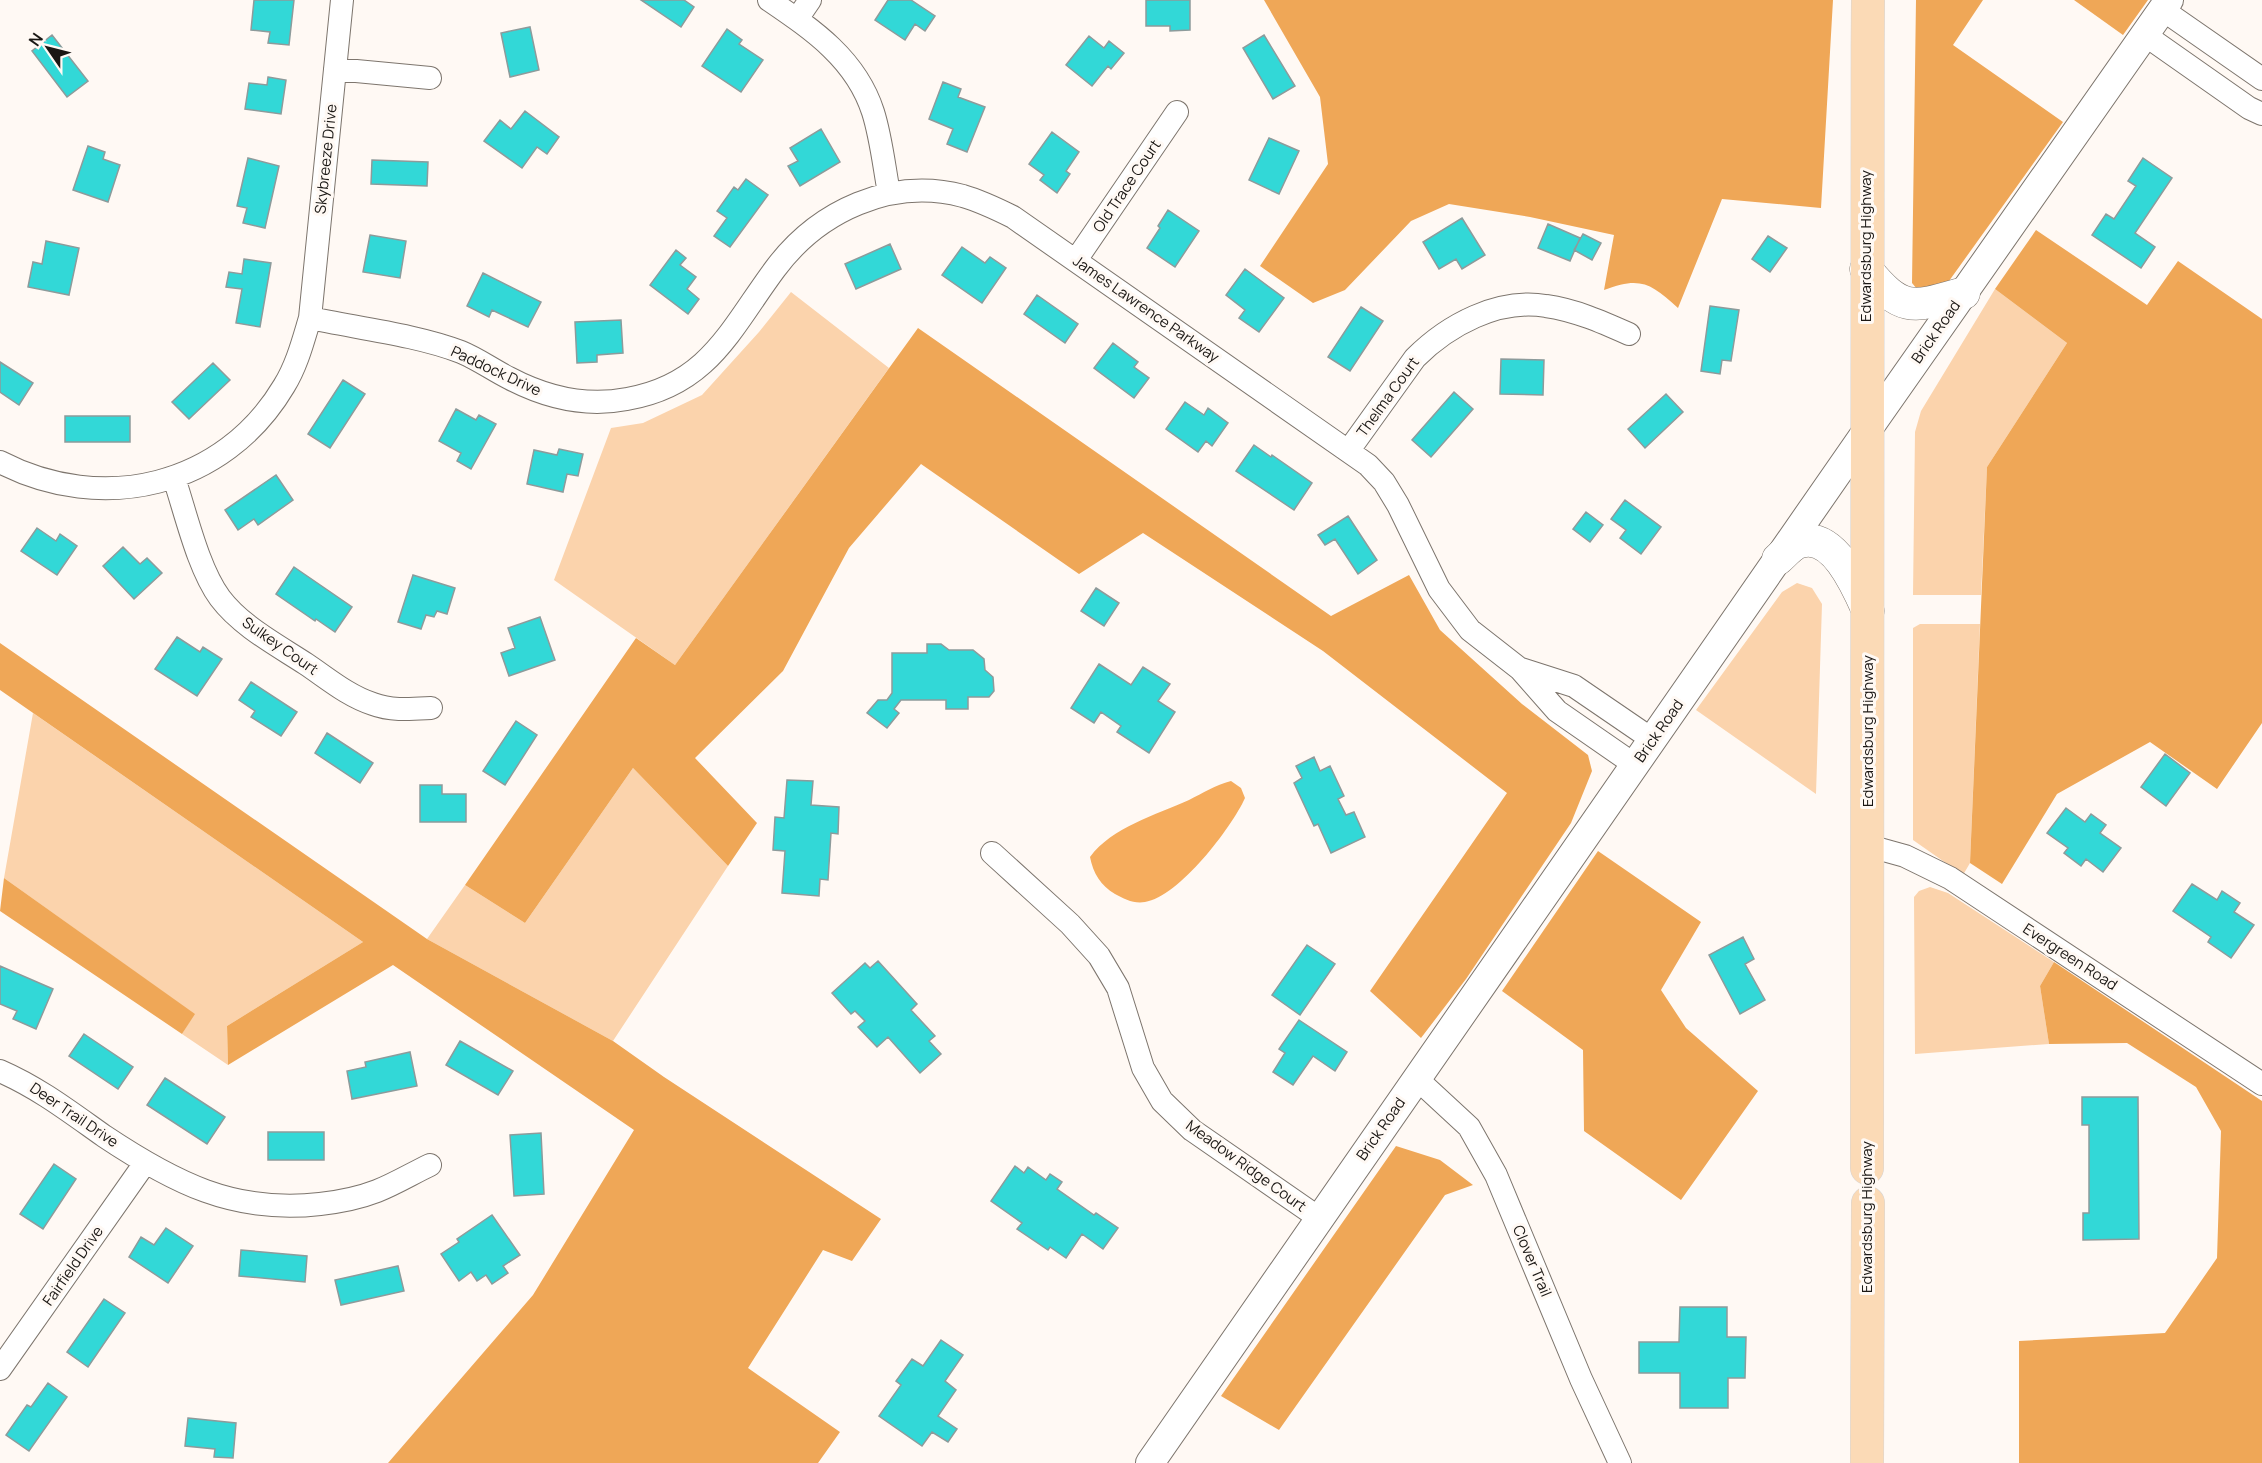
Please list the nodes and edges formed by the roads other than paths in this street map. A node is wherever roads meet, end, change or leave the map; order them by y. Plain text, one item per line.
1 (342, 0) edge
2 (769, 0) edge
3 (810, 0) edge
4 (1868, 0) edge
5 (2166, 5) edge
6 (796, 19) junction
7 (2145, 35) junction
8 (335, 69) junction
9 (430, 78) dead end
10 (2262, 80) edge
11 (1177, 112) dead end
12 (2262, 114) edge
13 (889, 193) junction
14 (1076, 260) junction
15 (1866, 269) junction
16 (1964, 293) junction
17 (310, 318) junction
18 (1629, 334) dead end
19 (1866, 432) junction
20 (1349, 450) junction
21 (0, 462) edge
22 (174, 478) junction
23 (1778, 559) junction
24 (1868, 612) junction
25 (1520, 669) junction
26 (431, 708) dead end
27 (1653, 740) junction
28 (1635, 765) junction
29 (1869, 846) junction
30 (992, 853) dead end
31 (0, 1071) edge
32 (1416, 1078) junction
33 (2262, 1084) edge
34 (145, 1163) junction
35 (430, 1165) dead end
36 (1868, 1168) joint
37 (1868, 1203) joint
38 (1319, 1218) junction
39 (0, 1369) edge
40 (1150, 1463) edge
41 (1620, 1463) edge
42 (1867, 1463) edge

1 - 8 street, Skybreeze Drive
2 - 6 street
3 - 6 street
4 - 15 main road, Edwardsburg Highway
5 - 7 street, Brick Road
5 - 10 street
6 - 13 street
7 - 12 street
7 - 16 street, Brick Road
8 - 9 street
8 - 17 street, Skybreeze Drive
11 - 14 street, Old Trace Court
13 - 14 street, James Lawrence Parkway
13 - 17 street, Paddock Drive
14 - 20 street, James Lawrence Parkway
15 - 16 main road
15 - 19 main road, Edwardsburg Highway
16 - 19 street, Brick Road
17 - 22 street, Skybreeze Drive
18 - 20 street, Thelma Court
19 - 23 street, Brick Road
19 - 24 main road, Edwardsburg Highway
20 - 25 street, James Lawrence Parkway
21 - 22 street, Skybreeze Drive
22 - 26 street, Sulkey Court
23 - 24 main road
23 - 27 street, Brick Road
24 - 29 main road, Edwardsburg Highway
25 - 27 street, James Lawrence Parkway
25 - 28 street, James Lawrence Parkway
27 - 28 street, Brick Road
28 - 32 street, Brick Road
29 - 33 street, Evergreen Road
29 - 36 main road, Edwardsburg Highway
30 - 38 street, Meadow Ridge Court
31 - 34 street, Deer Trail Drive
32 - 38 street, Brick Road
32 - 41 street, Clover Trail
34 - 35 street, Deer Trail Drive
34 - 39 street, Fairfield Drive
36 - 37 main road, Edwardsburg Highway
37 - 42 main road, Edwardsburg Highway
38 - 40 street, Brick Road

